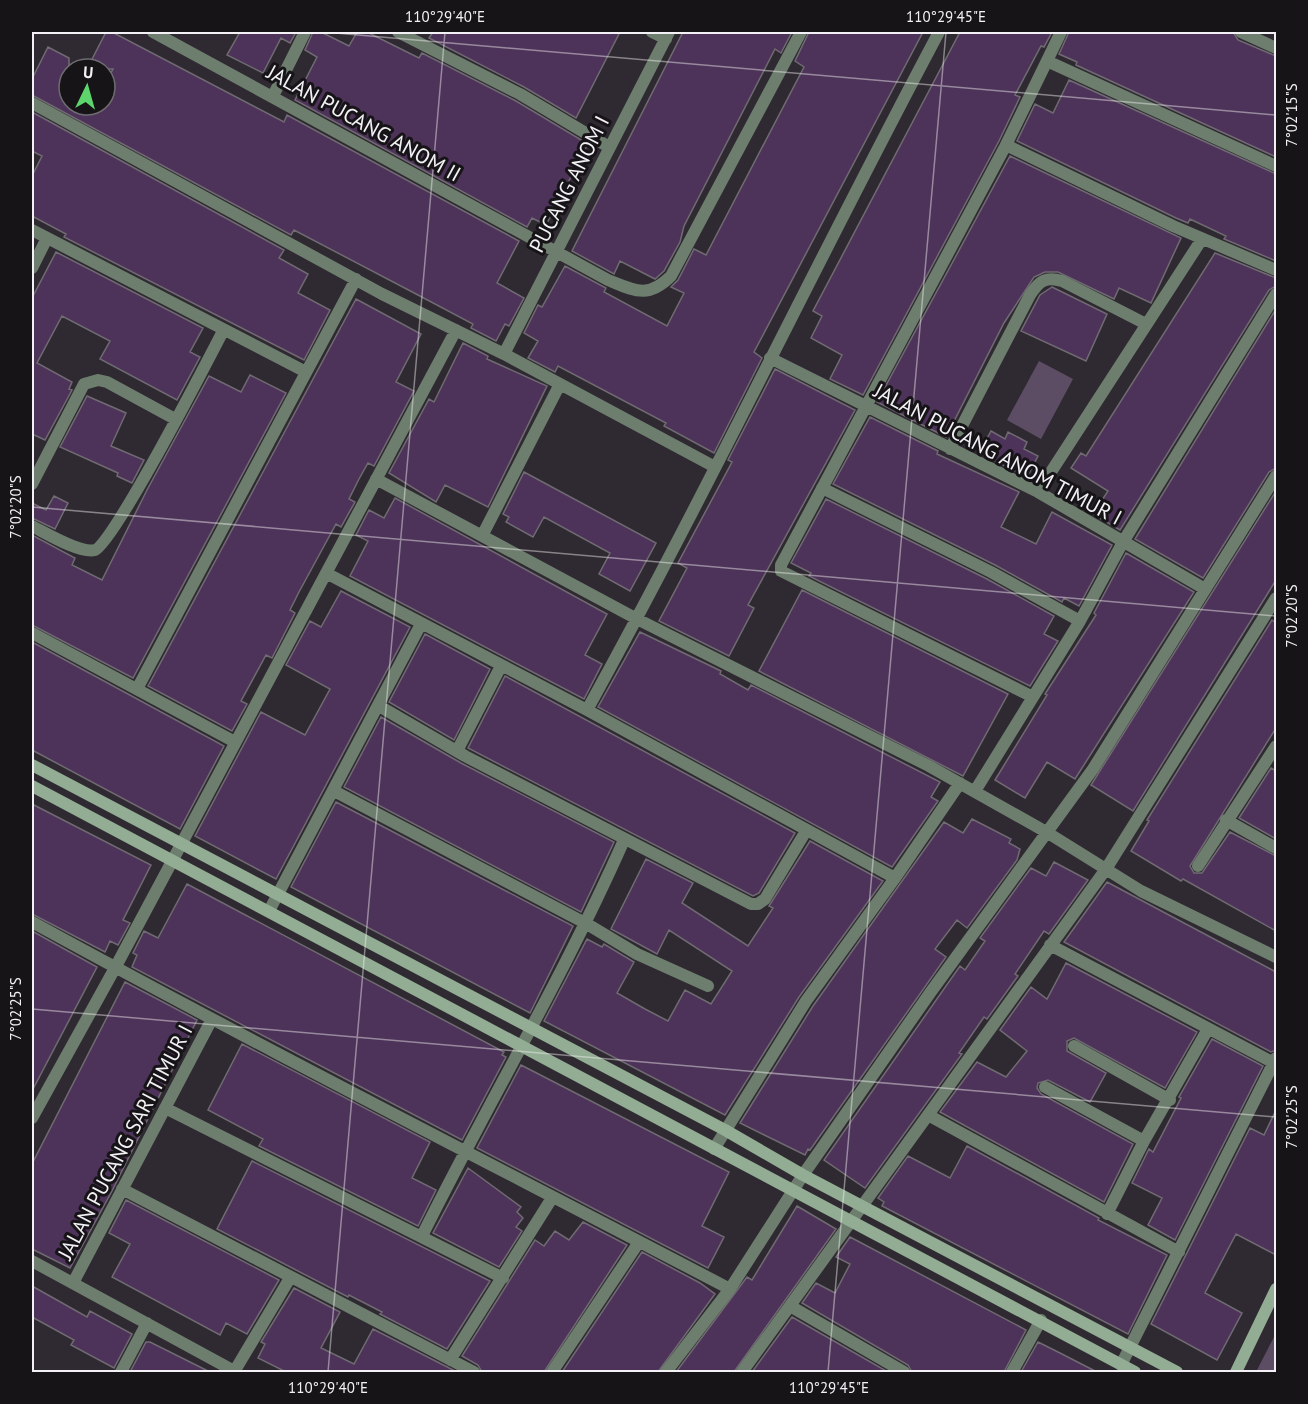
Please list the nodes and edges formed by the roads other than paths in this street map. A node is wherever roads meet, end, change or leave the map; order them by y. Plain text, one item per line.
1 (153, 32) edge
2 (305, 32) edge
3 (398, 32) edge
4 (651, 32) edge
5 (801, 32) edge
6 (939, 32) edge
7 (1061, 32) edge
8 (1241, 32) edge
9 (668, 35) edge
10 (175, 37) edge
11 (1276, 48) edge
12 (1047, 61) junction
13 (273, 96) junction
14 (32, 103) edge
15 (1006, 145) junction
16 (609, 147) junction
17 (1276, 166) edge
18 (32, 230) edge
19 (47, 238) junction
20 (1202, 239) junction
21 (556, 250) junction
22 (32, 268) edge
23 (1276, 270) edge
24 (356, 279) junction
25 (1276, 294) edge
26 (1146, 324) junction
27 (456, 330) junction
28 (223, 331) junction
29 (504, 354) junction
30 (770, 358) junction
31 (306, 372) junction
32 (560, 384) junction
33 (867, 405) junction
34 (175, 419) junction
35 (950, 449) junction
36 (715, 467) junction
37 (1276, 476) edge
38 (376, 479) junction
39 (32, 484) edge
40 (822, 488) junction
41 (1038, 492) junction
42 (32, 526) edge
43 (482, 536) junction
44 (1123, 542) junction
45 (326, 573) junction
46 (1205, 589) junction
47 (1276, 598) edge
48 (1272, 616) edge
49 (637, 619) junction
50 (1080, 621) junction
51 (421, 624) junction
52 (32, 633) edge
53 (501, 666) junction
54 (137, 689) junction
55 (1033, 697) junction
56 (379, 705) junction
57 (586, 710) junction
58 (235, 742) junction
59 (1276, 746) edge
60 (457, 751) junction
61 (32, 765) edge
62 (960, 783) junction
63 (32, 786) edge
64 (334, 791) junction
65 (975, 791) junction
66 (1226, 820) junction
67 (806, 831) junction
68 (1047, 833) junction
69 (624, 840) junction
70 (181, 844) junction
71 (1276, 848) edge
72 (172, 860) junction
73 (1198, 866) dead end
74 (1106, 869) junction
75 (895, 878) junction
76 (278, 894) junction
77 (269, 911) junction
78 (32, 922) edge
79 (587, 924) junction
80 (1050, 945) junction
81 (1276, 957) edge
82 (115, 968) junction
83 (708, 986) dead end
84 (212, 1019) junction
85 (1208, 1029) junction
86 (531, 1030) junction
87 (1074, 1046) dead end
88 (521, 1048) junction
89 (1275, 1060) edge
90 (1045, 1087) dead end
91 (1170, 1100) junction
92 (165, 1108) junction
93 (928, 1115) junction
94 (32, 1118) edge
95 (725, 1130) junction
96 (1144, 1141) junction
97 (714, 1149) junction
98 (464, 1152) junction
99 (803, 1175) junction
100 (122, 1189) junction
101 (794, 1193) junction
102 (552, 1197) junction
103 (862, 1205) junction
104 (1107, 1214) junction
105 (851, 1220) junction
106 (422, 1236) junction
107 (639, 1242) junction
108 (1179, 1252) junction
109 (32, 1261) edge
110 (290, 1278) junction
111 (503, 1278) junction
112 (73, 1283) junction
113 (730, 1289) junction
114 (1276, 1289) edge
115 (790, 1306) junction
116 (1041, 1320) junction
117 (147, 1323) junction
118 (1130, 1347) junction
119 (450, 1360) junction
120 (1121, 1365) junction
121 (121, 1372) edge
122 (235, 1372) edge
123 (474, 1372) edge
124 (552, 1372) edge
125 (666, 1372) edge
126 (742, 1372) edge
127 (904, 1372) edge
128 (1012, 1372) edge
129 (1135, 1372) edge
130 (1177, 1372) edge
131 (1236, 1372) edge

1 - 10 street, JALAN PUCANG ANOM II
2 - 13 street
3 - 16 street
4 - 9 street
5 - 21 street, JALAN PUCANG ANOM II
6 - 30 street
7 - 12 street
8 - 11 street
9 - 16 street, PUCANG ANOM I
10 - 13 street, JALAN PUCANG ANOM II
12 - 15 street
12 - 17 street
13 - 21 street, JALAN PUCANG ANOM II
14 - 24 street
15 - 20 street
15 - 33 street
16 - 21 street, PUCANG ANOM I
18 - 19 street
19 - 22 street
19 - 28 street
20 - 23 street
20 - 26 street
21 - 29 street, PUCANG ANOM I
24 - 27 street
24 - 31 street
25 - 44 street
26 - 35 street
26 - 41 street
27 - 29 street
27 - 38 street
28 - 31 street
28 - 34 street
29 - 32 street
30 - 33 street, JALAN PUCANG ANOM TIMUR I
30 - 36 street
31 - 54 street
32 - 36 street
32 - 43 street
33 - 35 street, JALAN PUCANG ANOM TIMUR I
33 - 40 street
34 - 39 street
34 - 42 street
35 - 41 street, JALAN PUCANG ANOM TIMUR I
36 - 49 street
37 - 46 street
38 - 43 street
38 - 45 street
40 - 50 street
40 - 55 street
41 - 44 street, JALAN PUCANG ANOM TIMUR I
43 - 49 street
44 - 46 street, JALAN PUCANG ANOM TIMUR I
44 - 50 street
45 - 51 street
45 - 58 street
46 - 68 street
47 - 48 street
48 - 74 street
49 - 57 street
49 - 62 street
50 - 55 street
51 - 53 street
51 - 56 street
52 - 54 street
53 - 57 street
53 - 60 street
54 - 58 street
55 - 65 street
56 - 60 street
56 - 64 street
57 - 67 street
58 - 70 street
59 - 66 street
60 - 69 street
61 - 70 main road
62 - 65 street
62 - 75 street
63 - 72 main road
64 - 76 street
64 - 79 street
65 - 68 street
66 - 71 street
66 - 73 street
67 - 69 street
67 - 75 street
68 - 74 street
68 - 99 street
69 - 79 street
70 - 72 street
70 - 76 main road
72 - 77 main road
72 - 82 street
74 - 80 street
74 - 81 street
75 - 95 street
76 - 77 street
76 - 86 main road
77 - 88 main road
78 - 82 street
79 - 83 street
79 - 86 street
80 - 85 street
80 - 93 street
82 - 84 street
82 - 94 street
84 - 92 street, JALAN PUCANG SARI TIMUR I
84 - 98 street
85 - 89 street
85 - 91 street
86 - 88 street
86 - 95 main road
87 - 91 street
88 - 97 main road
88 - 98 street
89 - 108 street
90 - 96 street
91 - 96 street
92 - 100 street, JALAN PUCANG SARI TIMUR I
92 - 106 street
93 - 103 street
93 - 104 street
95 - 97 street
95 - 99 main road
96 - 104 street
97 - 101 main road
98 - 102 street
98 - 106 street
99 - 101 street
99 - 103 main road
100 - 110 street
100 - 112 street, JALAN PUCANG SARI TIMUR I
101 - 105 main road
101 - 113 street
102 - 107 street
102 - 111 street
103 - 105 street
103 - 118 main road
104 - 108 street
105 - 115 street
105 - 116 main road
106 - 111 street
107 - 113 street
107 - 124 street
108 - 118 street
109 - 112 street
110 - 119 street
110 - 122 street
111 - 119 street
112 - 117 street
113 - 125 street
114 - 131 main road
115 - 126 street
115 - 127 street
116 - 120 main road
116 - 128 street
117 - 121 street
117 - 122 street
118 - 120 street
118 - 130 main road
119 - 123 street
120 - 129 main road

